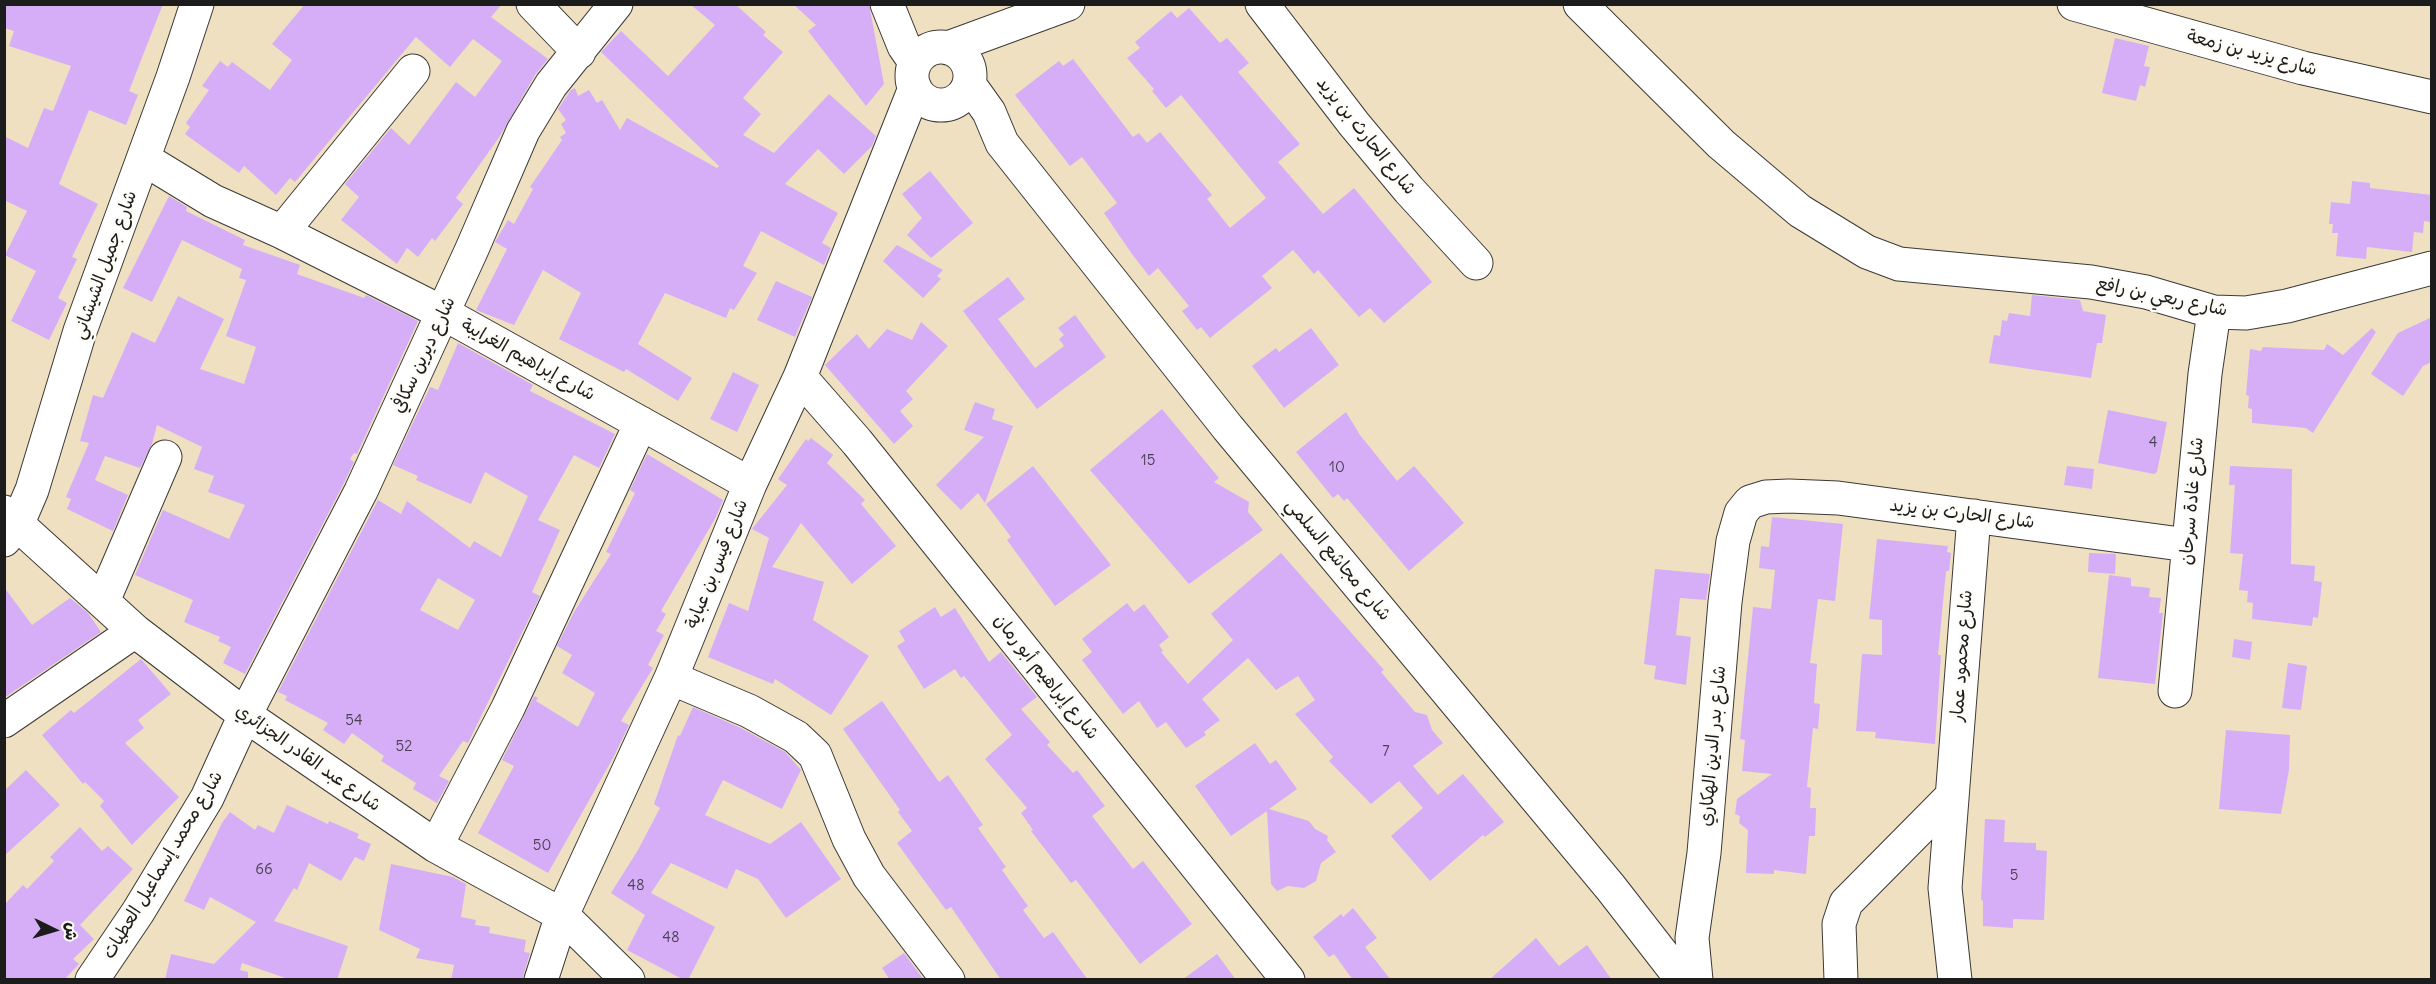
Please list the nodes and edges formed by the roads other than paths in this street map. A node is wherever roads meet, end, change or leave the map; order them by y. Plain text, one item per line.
1 (197, 4) edge
2 (533, 4) edge
3 (616, 4) edge
4 (887, 4) edge
5 (902, 4) edge
6 (1068, 4) edge
7 (1262, 4) edge
8 (1580, 4) edge
9 (2074, 4) edge
10 (579, 52) junction
11 (413, 71) dead end
12 (942, 77) junction
13 (2432, 97) edge
14 (144, 159) junction
15 (282, 232) junction
16 (1476, 264) dead end
17 (2432, 268) edge
18 (2214, 312) junction
19 (443, 313) junction
20 (800, 377) junction
21 (641, 423) junction
22 (165, 457) dead end
23 (750, 484) junction
24 (1741, 513) joint
25 (1974, 516) junction
26 (9, 526) edge
27 (2188, 545) junction
28 (103, 602) junction
29 (135, 631) junction
30 (671, 678) junction
31 (2175, 692) dead end
32 (245, 715) junction
33 (4, 721) edge
34 (1951, 797) junction
35 (436, 846) junction
36 (562, 915) junction
37 (1683, 974) edge
38 (92, 980) edge
39 (541, 980) edge
40 (628, 980) edge
41 (948, 980) edge
42 (1288, 980) edge
43 (1841, 980) edge
44 (1955, 980) edge

1 - 14 street, شارع جميل الشيشاني
2 - 10 street
3 - 10 street, شارع ديرين سكافي
4 - 12 street, شارع مجاشع السلمي
5 - 12 street, شارع مجاشع السلمي
6 - 12 street
7 - 16 street, شارع الحارث بن يزيد
8 - 18 street, شارع ربعي بن رافع
9 - 13 street, شارع يزيد بن زمعة
10 - 19 street, شارع ديرين سكافي
11 - 15 street
12 - 20 street, شارع قيس بن عباية
12 - 37 street, شارع مجاشع السلمي
14 - 15 street, شارع إبراهيم الغرايبة
14 - 26 street, شارع جميل الشيشاني
15 - 19 street, شارع إبراهيم الغرايبة
17 - 18 street, شارع ربعي بن رافع
18 - 27 street, شارع غادة سرحان
19 - 21 street, شارع إبراهيم الغرايبة
19 - 32 street, شارع ديرين سكافي
20 - 23 street, شارع قيس بن عباية
20 - 42 street, شارع إبراهيم أبو رمان
21 - 23 street, شارع إبراهيم الغرايبة
21 - 35 street
22 - 28 street
23 - 30 street, شارع قيس بن عباية
24 - 25 street, شارع الحارث بن يزيد
24 - 37 street, شارع بدر الدين الهكاري
25 - 27 street, شارع الحارث بن يزيد
25 - 34 street, شارع محمود عمار
26 - 28 street, شارع عبد القادر الجزائري
27 - 31 street, شارع غادة سرحان
28 - 29 street, شارع عبد القادر الجزائري
29 - 32 street, شارع عبد القادر الجزائري
29 - 33 street
30 - 36 street, شارع قيس بن عباية
30 - 41 street
32 - 35 street, شارع عبد القادر الجزائري
32 - 38 street, شارع محمد إسماعيل العطيات
34 - 43 street
34 - 44 street, شارع محمود عمار
35 - 36 street, شارع عبد القادر الجزائري
36 - 39 street, شارع قيس بن عباية
36 - 40 street, شارع عبد القادر الجزائري

